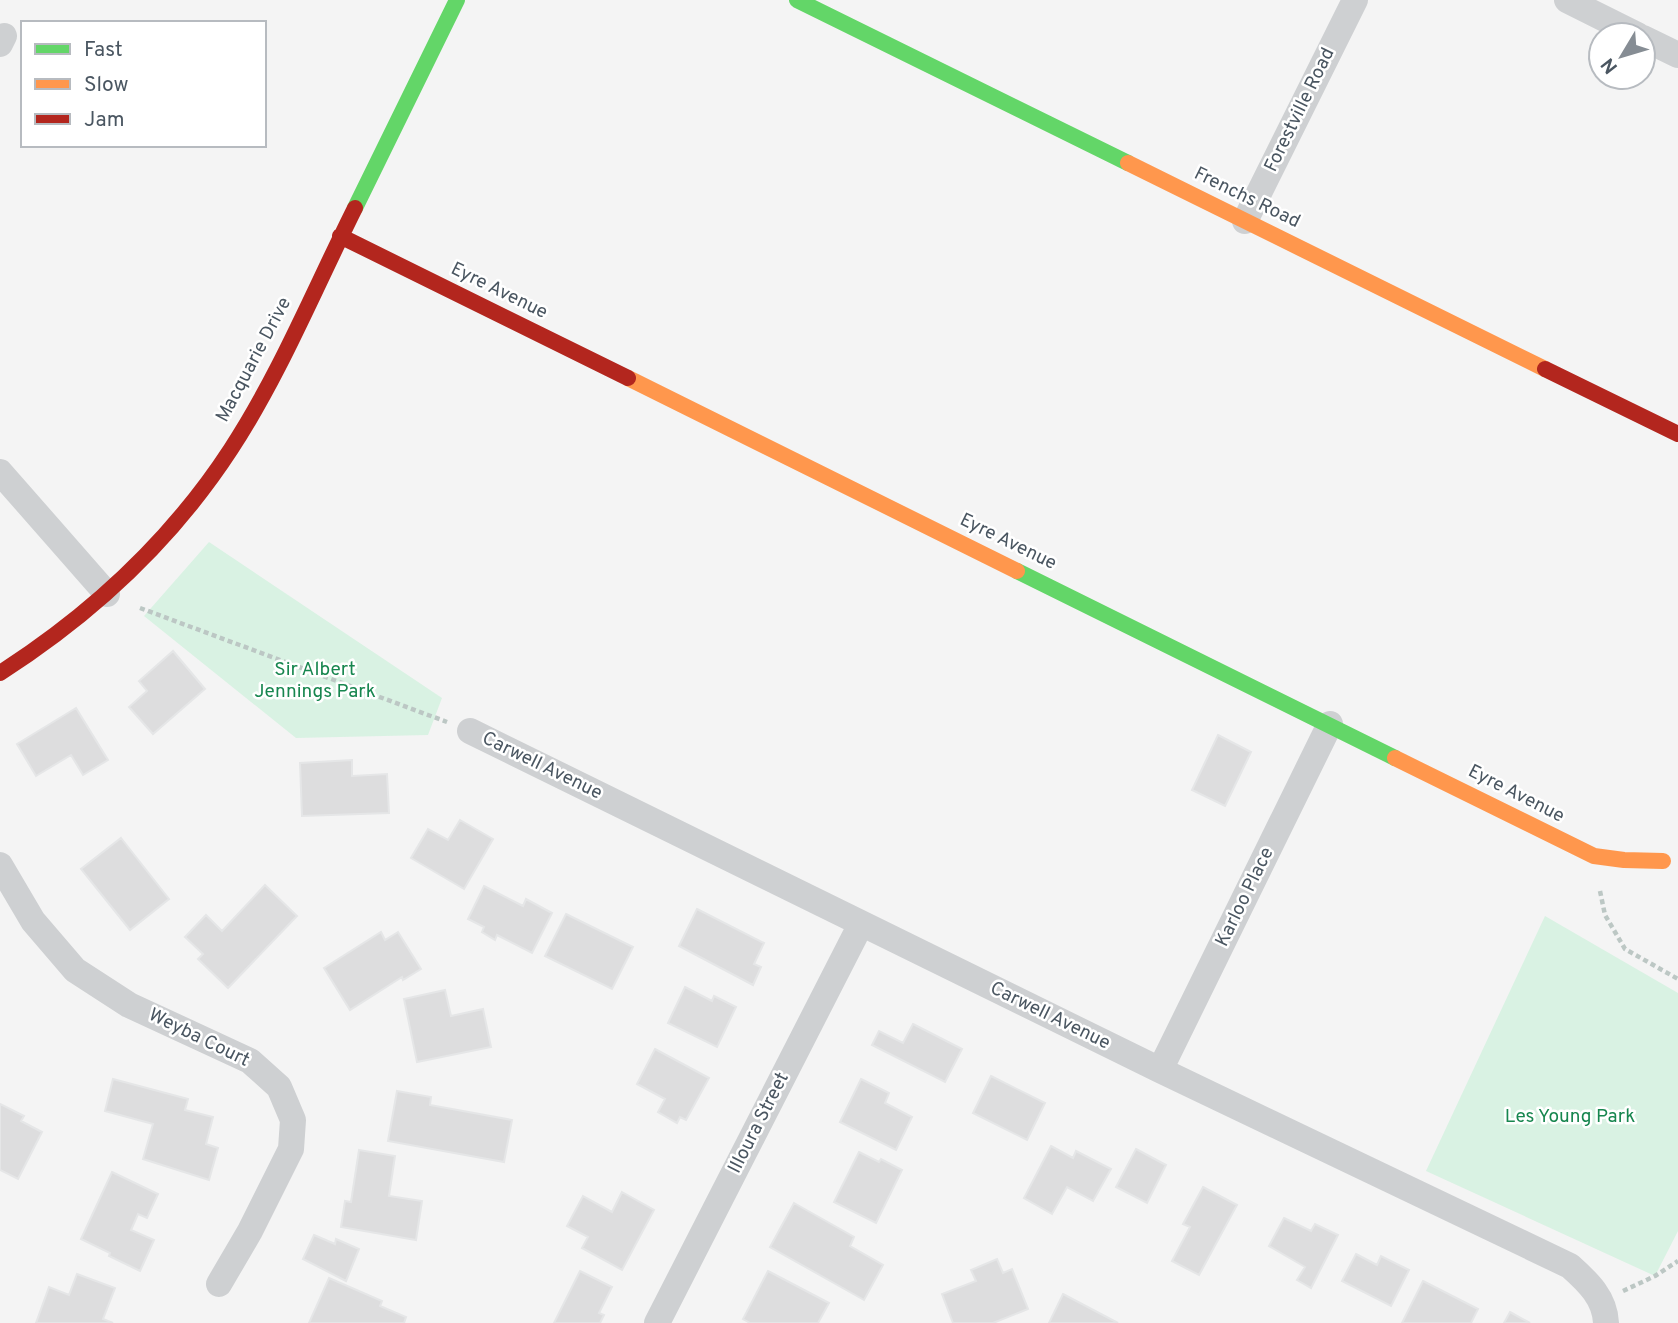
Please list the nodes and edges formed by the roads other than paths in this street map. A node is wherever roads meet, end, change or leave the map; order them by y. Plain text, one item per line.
1 (457, 0) edge
2 (797, 0) edge
3 (1355, 0) edge
4 (1567, 0) edge
5 (1609, 21) edge
6 (1657, 45) edge
7 (1678, 55) edge
8 (1245, 221) junction
9 (340, 236) junction
10 (1678, 434) edge
11 (0, 472) edge
12 (107, 594) junction
13 (0, 673) edge
14 (1330, 724) junction
15 (470, 731) road end
16 (1663, 861) dead end
17 (0, 865) edge
18 (861, 924) junction
19 (1160, 1070) junction
20 (219, 1284) dead end
21 (1603, 1312) edge
22 (657, 1323) edge

1 - 9 street, Macquarie Drive
2 - 8 street, Frenchs Road
3 - 8 street, Forestville Road
4 - 5 street
6 - 7 street
8 - 10 street, Frenchs Road
9 - 12 street, Macquarie Drive
9 - 14 street, Eyre Avenue
11 - 12 street
12 - 13 street, Macquarie Drive
14 - 16 street, Eyre Avenue
14 - 19 street, Karloo Place
15 - 18 street, Carwell Avenue
17 - 20 street, Weyba Court
18 - 19 street, Carwell Avenue
18 - 22 street, Illoura Street
19 - 21 street, Carwell Avenue

